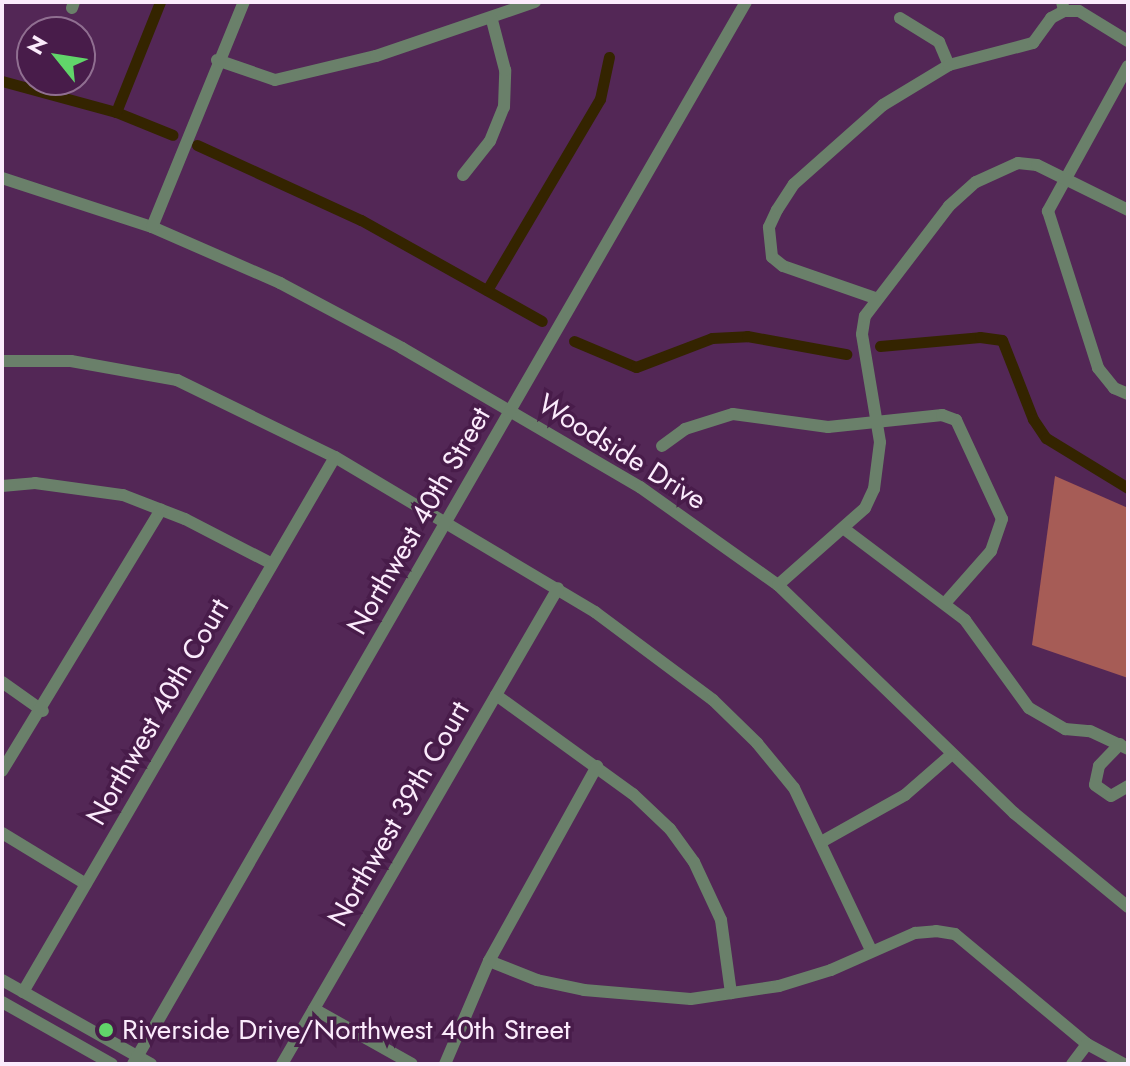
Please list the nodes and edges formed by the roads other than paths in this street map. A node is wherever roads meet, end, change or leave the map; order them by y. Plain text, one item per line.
1 (244, 2) edge
2 (535, 2) edge
3 (739, 4) edge
4 (1063, 6) edge
5 (900, 18) dead end
6 (492, 20) junction
7 (1128, 41) edge
8 (217, 60) junction
9 (949, 65) junction
10 (1128, 66) edge
11 (463, 175) dead end
12 (2, 178) edge
13 (1065, 179) junction
14 (1128, 210) edge
15 (152, 227) junction
16 (875, 298) junction
17 (2, 361) edge
18 (1128, 394) edge
19 (510, 412) junction
20 (877, 423) junction
21 (662, 446) dead end
22 (335, 457) junction
23 (2, 486) edge
24 (161, 509) junction
25 (445, 522) junction
26 (843, 528) junction
27 (272, 564) junction
28 (778, 585) junction
29 (558, 588) junction
30 (946, 602) junction
31 (2, 682) edge
32 (496, 695) junction
33 (43, 711) junction
34 (1124, 746) edge
35 (952, 754) junction
36 (597, 766) junction
37 (2, 771) edge
38 (1128, 786) edge
39 (2, 833) edge
40 (823, 841) junction
41 (86, 884) junction
42 (1128, 907) edge
43 (871, 950) junction
44 (489, 961) junction
45 (2, 980) edge
46 (23, 992) junction
47 (731, 993) junction
48 (2, 1002) edge
49 (314, 1009) junction
50 (1087, 1044) junction
51 (135, 1060) edge
52 (112, 1064) edge
53 (151, 1064) edge
54 (282, 1064) edge
55 (412, 1064) edge
56 (445, 1064) edge
57 (1072, 1064) edge
58 (1124, 1064) edge

1 - 8 street
2 - 6 street
3 - 19 street, Northwest 40th Street
4 - 7 street
4 - 9 street
5 - 9 street
6 - 8 street
6 - 11 street
8 - 15 street
9 - 16 street
10 - 13 street
12 - 15 street, Woodside Drive
13 - 14 street
13 - 16 street
13 - 18 street
15 - 19 street, Woodside Drive
16 - 20 street
17 - 22 street
19 - 25 street, Northwest 40th Street
19 - 28 street, Woodside Drive
20 - 21 street
20 - 26 street
20 - 30 street
22 - 25 street
22 - 27 street, Northwest 40th Court
23 - 24 street
24 - 27 street
24 - 33 street
25 - 29 street
25 - 51 street, Northwest 40th Street
26 - 28 street
26 - 30 street
27 - 41 street, Northwest 40th Court
28 - 35 street, Woodside Drive
29 - 32 street, Northwest 39th Court
29 - 40 street
30 - 34 street
31 - 33 street
32 - 36 street
32 - 49 street, Northwest 39th Court
33 - 37 street
34 - 38 street
35 - 40 street
35 - 42 street, Woodside Drive
36 - 44 street
36 - 47 street
39 - 41 street
40 - 43 street
41 - 46 street, Northwest 40th Court
43 - 47 street
43 - 50 street
44 - 47 street
44 - 56 street
45 - 46 street
46 - 51 street
48 - 52 street
49 - 54 street, Northwest 39th Court
49 - 55 street
50 - 57 street
50 - 58 street
51 - 53 street

